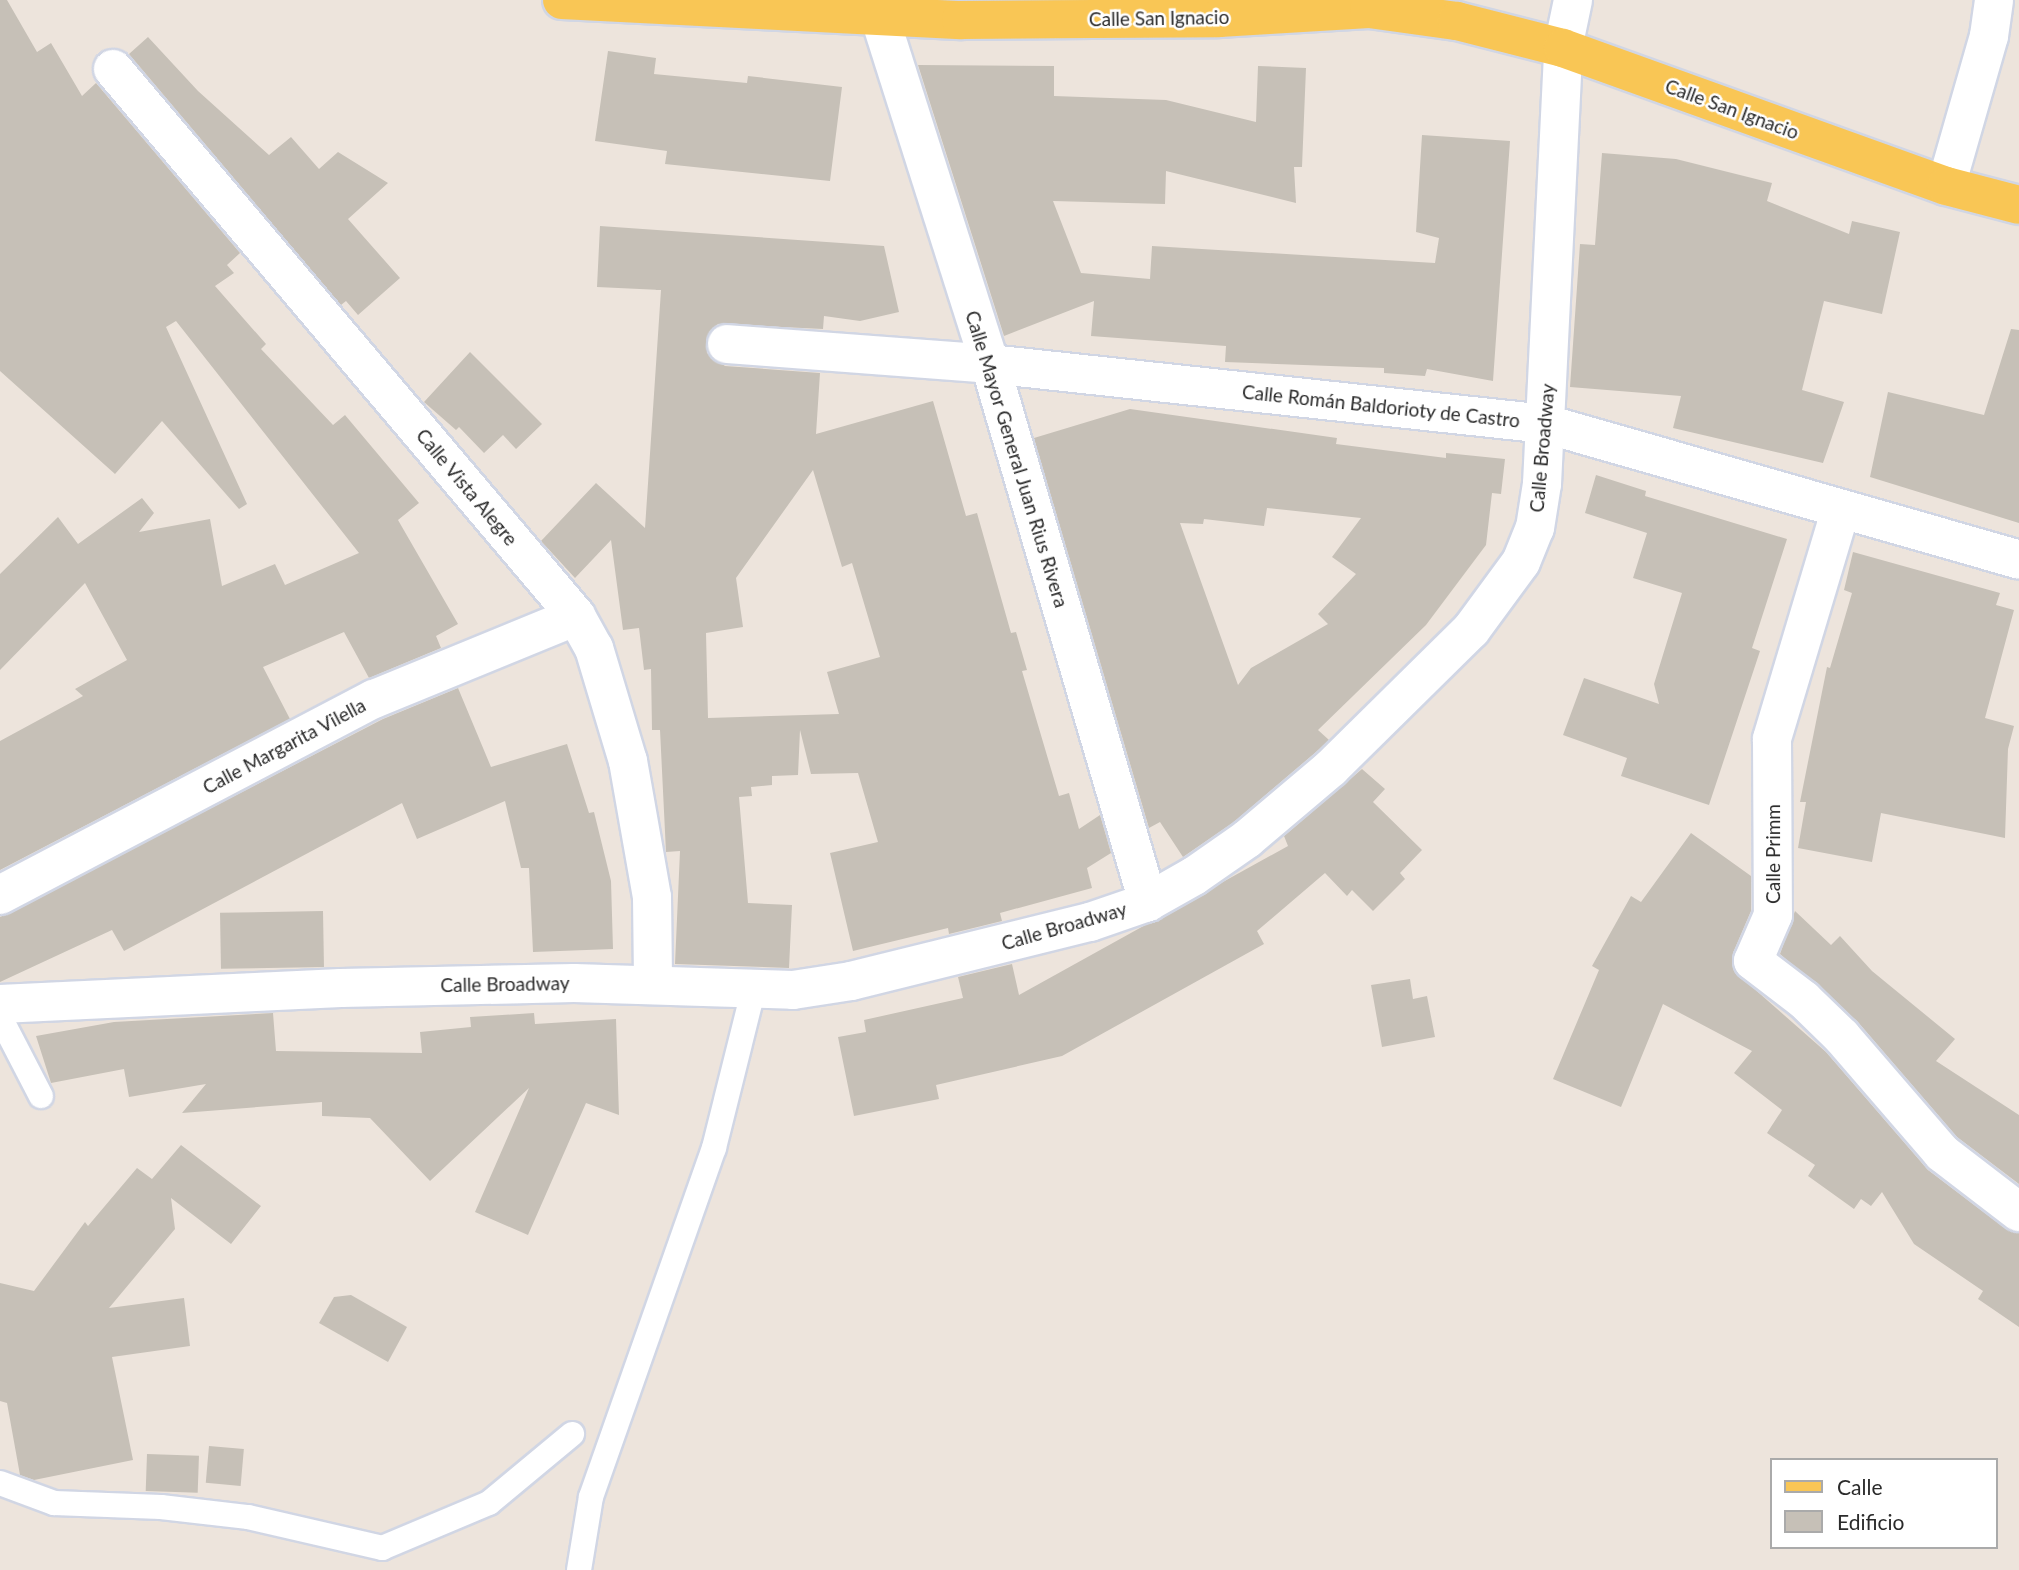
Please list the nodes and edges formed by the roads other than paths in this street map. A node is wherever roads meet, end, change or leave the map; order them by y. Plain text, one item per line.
1 (562, 0) edge
2 (1573, 0) edge
3 (1994, 0) edge
4 (602, 2) edge
5 (880, 18) junction
6 (1563, 48) junction
7 (113, 69) dead end
8 (1946, 186) junction
9 (2019, 205) edge
10 (727, 344) dead end
11 (990, 364) junction
12 (1546, 424) junction
13 (1840, 512) junction
14 (2019, 560) edge
15 (576, 615) junction
16 (0, 895) edge
17 (1148, 902) junction
18 (653, 982) junction
19 (753, 992) junction
20 (0, 1004) edge
21 (0, 1017) edge
22 (41, 1096) dead end
23 (2019, 1212) edge
24 (572, 1434) dead end
25 (0, 1483) edge
26 (579, 1570) edge

1 - 4 main road, Calle San Ignacio
2 - 6 street, Calle Broadway
3 - 8 street
4 - 5 main road, Calle San Ignacio
5 - 6 main road, Calle San Ignacio
5 - 11 street, Calle Mayor General Juan Rius Rivera
6 - 8 main road, Calle San Ignacio
6 - 12 street, Calle Broadway
7 - 15 street, Calle Vista Alegre
8 - 9 main road, Calle San Ignacio
10 - 11 street, Calle Román Baldorioty de Castro
11 - 12 street, Calle Román Baldorioty de Castro
11 - 17 street, Calle Mayor General Juan Rius Rivera
12 - 13 street, Calle Román Baldorioty de Castro
12 - 17 street, Calle Broadway
13 - 14 street, Calle Román Baldorioty de Castro
13 - 23 street, Calle Primm
15 - 16 street, Calle Margarita Vilella
15 - 18 street, Calle Vista Alegre
17 - 19 street, Calle Broadway
18 - 19 street, Calle Broadway
18 - 20 street, Calle Broadway
19 - 26 lane
21 - 22 lane
24 - 25 lane

